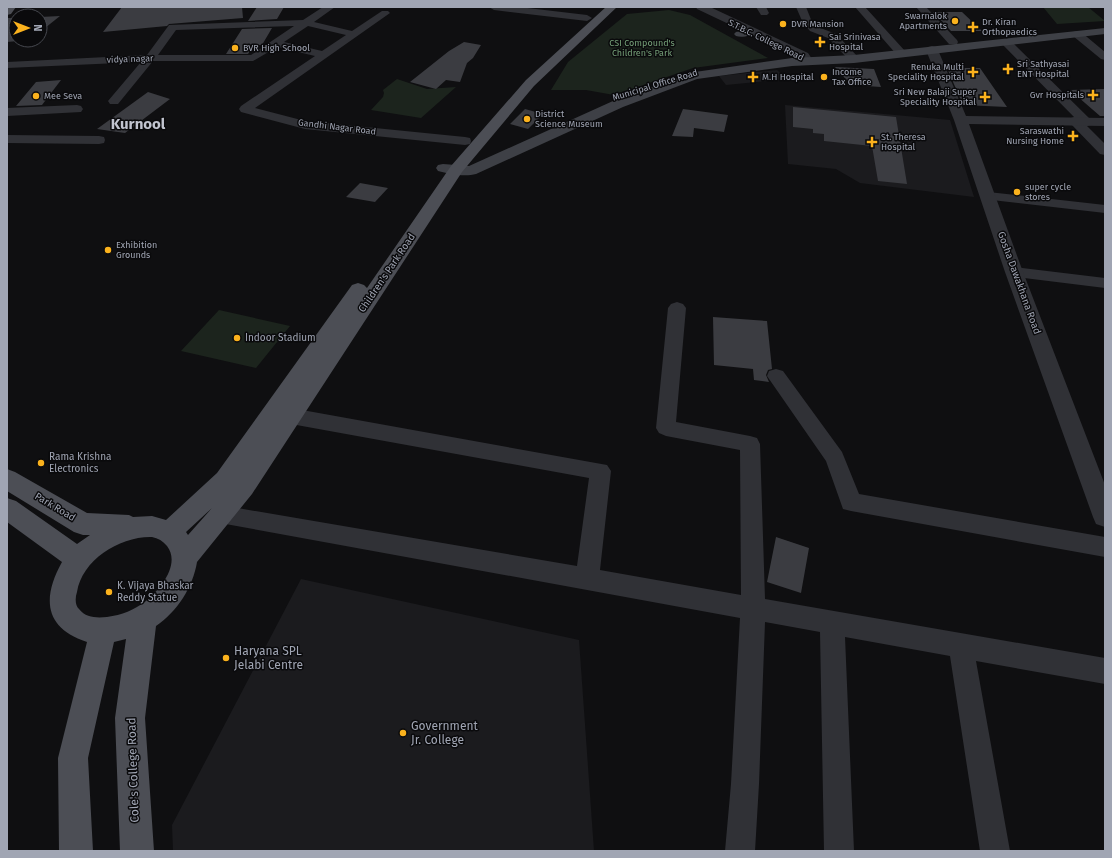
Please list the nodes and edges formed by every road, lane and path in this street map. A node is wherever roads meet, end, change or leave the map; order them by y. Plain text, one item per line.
1 (11, 7) edge
2 (330, 7) edge
3 (494, 7) edge
4 (601, 7) edge
5 (612, 7) edge
6 (691, 7) edge
7 (701, 7) edge
8 (802, 7) edge
9 (860, 7) edge
10 (921, 7) edge
11 (7, 12) edge
12 (385, 13) dead end
13 (587, 18) junction
14 (307, 23) junction
15 (1105, 25) edge
16 (1105, 31) edge
17 (745, 32) junction
18 (353, 34) junction
19 (1077, 34) junction
20 (953, 42) junction
21 (1006, 42) junction
22 (276, 43) junction
23 (898, 50) junction
24 (932, 50) junction
25 (323, 55) junction
26 (852, 56) junction
27 (1105, 57) edge
28 (150, 58) junction
29 (806, 59) junction
30 (789, 60) junction
31 (7, 64) edge
32 (114, 101) dead end
33 (77, 109) dead end
34 (7, 112) edge
35 (961, 120) junction
36 (1080, 122) junction
37 (1105, 122) edge
38 (7, 139) edge
39 (99, 140) dead end
40 (465, 141) junction
41 (1105, 151) edge
42 (450, 168) junction
43 (988, 196) junction
44 (1105, 209) edge
45 (1014, 272) junction
46 (1105, 283) edge
47 (677, 308) dead end
48 (776, 376) dead end
49 (291, 416) junction
50 (7, 479) edge
51 (7, 508) edge
52 (220, 514) junction
53 (1105, 517) edge
54 (162, 529) junction
55 (1105, 547) edge
56 (185, 557) junction
57 (79, 560) junction
58 (587, 580) junction
59 (753, 610) junction
60 (143, 618) junction
61 (832, 623) junction
62 (103, 631) junction
63 (961, 646) junction
64 (1105, 671) edge
65 (76, 851) edge
66 (137, 851) edge
67 (740, 851) edge
68 (839, 851) edge
69 (995, 851) edge

1 - 11 main road
2 - 14 street
3 - 13 street
4 - 13 main road, Children's Park Road
5 - 42 main road, Children's Park Road
6 - 17 street
7 - 17 street, S.T.B.C. College Road
8 - 26 street
9 - 23 street
10 - 20 street
12 - 18 street, Gandhi Nagar Road
13 - 40 main road, Children's Park Road
14 - 18 street
14 - 22 street
14 - 28 street
15 - 20 main road, Municipal Office Road
16 - 19 main road, Municipal Office Road
17 - 29 street, S.T.B.C. College Road
17 - 30 street
18 - 25 street, Gandhi Nagar Road
19 - 21 main road, Municipal Office Road
19 - 27 street
20 - 23 main road, Municipal Office Road
21 - 24 main road, Municipal Office Road
21 - 36 street
22 - 25 street
22 - 28 street, vidya nagar
23 - 24 main road, Municipal Office Road
23 - 26 main road, Municipal Office Road
24 - 35 street, Gosha Dawakhana Road
25 - 40 street, Gandhi Nagar Road
26 - 29 main road, Municipal Office Road
28 - 31 street, vidya nagar
28 - 32 street
29 - 30 main road, Municipal Office Road
30 - 42 main road, Municipal Office Road
33 - 34 street
35 - 36 street
35 - 43 street, Gosha Dawakhana Road
36 - 37 street
36 - 41 street
38 - 39 street
40 - 42 main road, Children's Park Road
42 - 49 main road, Children's Park Road
42 - 54 main road, Children's Park Road
43 - 44 street
43 - 45 street, Gosha Dawakhana Road
45 - 46 street
45 - 53 street, Gosha Dawakhana Road
47 - 59 street
48 - 55 street
49 - 52 main road, Children's Park Road
49 - 58 street
50 - 54 main road, Park Road
51 - 57 main road
52 - 56 main road, Children's Park Road
52 - 58 street
54 - 56 main road
54 - 57 main road
56 - 60 main road
57 - 62 main road
58 - 59 street
59 - 61 street
59 - 67 street
60 - 62 main road
60 - 66 main road, Cole's College Road
61 - 63 street
61 - 68 street
62 - 65 main road
63 - 64 street
63 - 69 street

